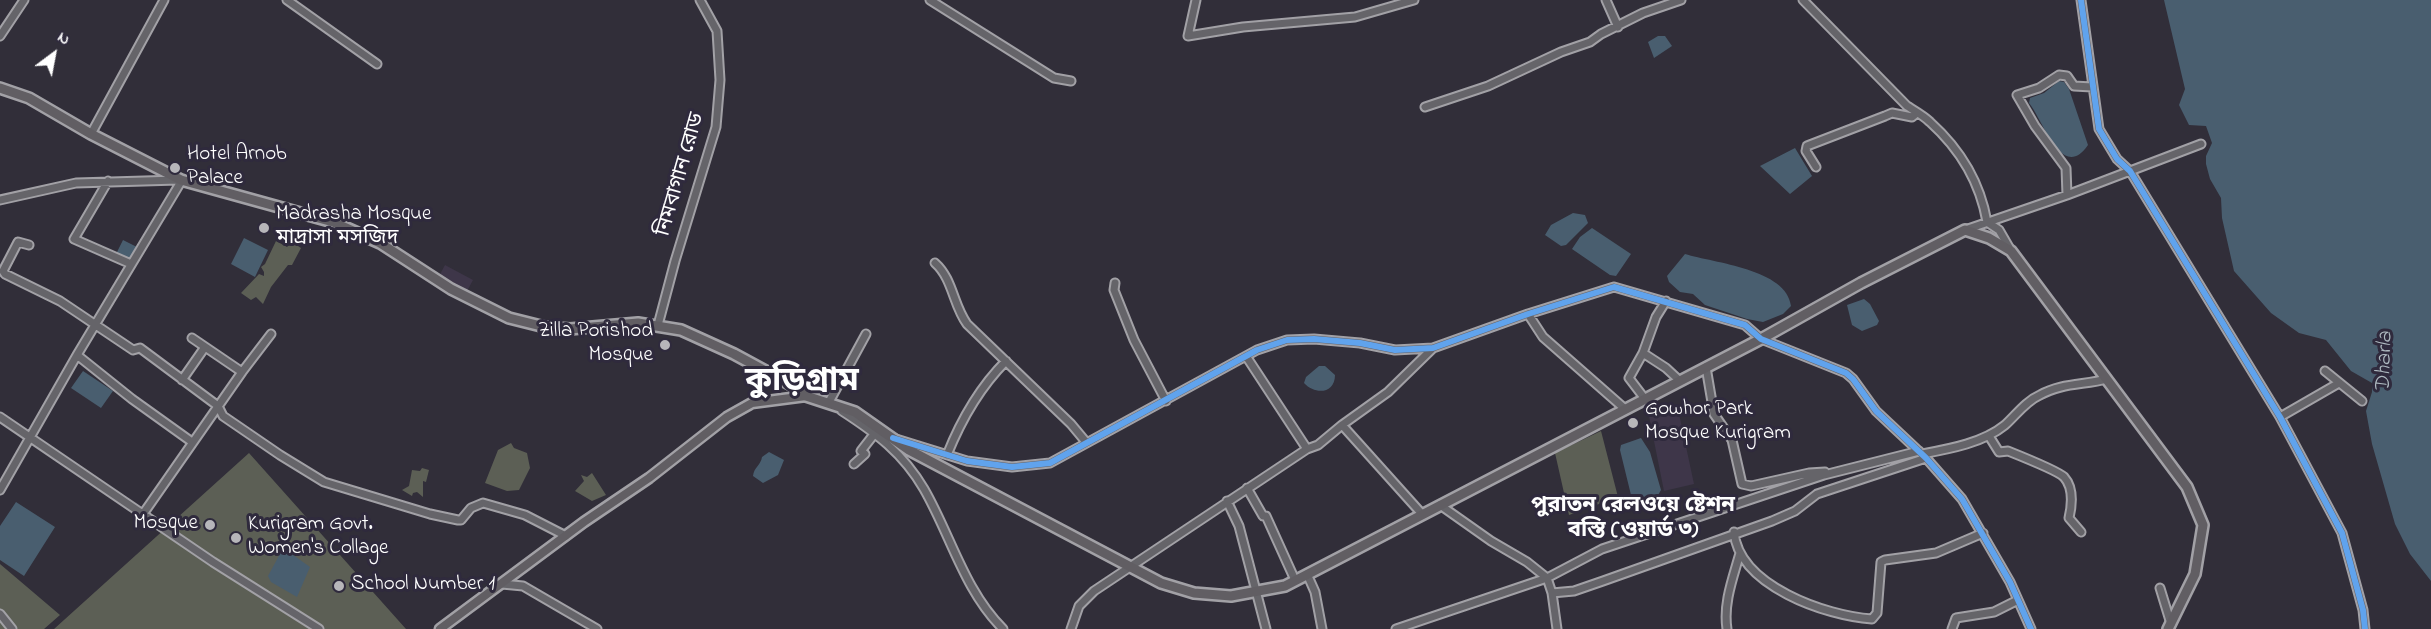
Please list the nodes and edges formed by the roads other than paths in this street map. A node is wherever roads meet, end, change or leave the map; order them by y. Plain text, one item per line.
1 (24, 0) edge
2 (164, 0) edge
3 (286, 0) edge
4 (700, 0) edge
5 (930, 0) edge
6 (1196, 0) edge
7 (1414, 0) edge
8 (1606, 0) edge
9 (1681, 0) edge
10 (1803, 0) edge
11 (2081, 0) edge
12 (1618, 27) junction
13 (0, 36) edge
14 (377, 64) dead end
15 (1071, 81) dead end
16 (0, 87) edge
17 (2092, 87) junction
18 (1425, 107) dead end
19 (1917, 113) junction
20 (91, 134) junction
21 (2201, 144) dead end
22 (1816, 167) dead end
23 (2130, 171) junction
24 (181, 180) junction
25 (108, 181) junction
26 (2067, 195) junction
27 (0, 200) edge
28 (1987, 222) junction
29 (1965, 230) junction
30 (29, 245) dead end
31 (2012, 251) junction
32 (936, 263) dead end
33 (131, 264) junction
34 (1115, 283) dead end
35 (1666, 301) junction
36 (1528, 314) junction
37 (95, 325) junction
38 (658, 325) junction
39 (271, 334) dead end
40 (866, 334) dead end
41 (192, 338) dead end
42 (1761, 339) junction
43 (1433, 348) junction
44 (209, 349) junction
45 (1642, 352) junction
46 (77, 355) junction
47 (1246, 356) junction
48 (1006, 361) junction
49 (1706, 367) junction
50 (2325, 371) dead end
51 (242, 372) junction
52 (2107, 379) junction
53 (182, 380) junction
54 (1680, 381) junction
55 (2339, 383) junction
56 (806, 396) junction
57 (1645, 399) junction
58 (1166, 401) junction
59 (2362, 401) dead end
60 (829, 402) junction
61 (218, 406) junction
62 (1625, 409) junction
63 (0, 417) edge
64 (2280, 417) junction
65 (1342, 425) junction
66 (875, 433) junction
67 (30, 436) junction
68 (1989, 436) junction
69 (893, 438) junction
70 (192, 442) junction
71 (1086, 442) junction
72 (1307, 449) junction
73 (1922, 454) junction
74 (947, 455) junction
75 (854, 464) dead end
76 (1835, 472) junction
77 (1246, 488) junction
78 (0, 490) edge
79 (1227, 501) junction
80 (1440, 505) junction
81 (143, 514) junction
82 (1422, 514) junction
83 (1734, 532) junction
84 (2081, 532) dead end
85 (1983, 533) junction
86 (566, 536) junction
87 (1740, 553) junction
88 (1131, 567) junction
89 (518, 572) junction
90 (1307, 574) junction
91 (1547, 578) junction
92 (1295, 580) junction
93 (502, 584) junction
94 (523, 586) junction
95 (2160, 588) dead end
96 (1257, 591) junction
97 (1552, 593) junction
98 (2018, 600) junction
99 (0, 614) edge
100 (2169, 627) edge
101 (12, 629) edge
102 (319, 629) edge
103 (440, 629) edge
104 (597, 629) edge
105 (1003, 629) edge
106 (1071, 629) edge
107 (1266, 629) edge
108 (1322, 629) edge
109 (1396, 629) edge
110 (1557, 629) edge
111 (1728, 629) edge
112 (1952, 629) edge
113 (2031, 629) edge
114 (2365, 629) edge

1 - 13 street
2 - 20 street
3 - 14 street
4 - 38 street, নিমবাগান রোড
5 - 15 street
6 - 7 street
8 - 12 street
9 - 12 street
10 - 19 street
11 - 17 street
12 - 18 street
16 - 20 highway
17 - 23 street
17 - 26 street
19 - 22 street
19 - 28 street
20 - 24 highway
21 - 23 street
23 - 26 street
23 - 64 street
24 - 25 street
24 - 33 street
24 - 38 highway
25 - 27 street
25 - 33 street
26 - 28 street
28 - 29 street
28 - 31 street
29 - 31 highway
29 - 42 highway
30 - 37 street
31 - 52 highway
32 - 48 street
33 - 37 street
34 - 58 street
35 - 36 street
35 - 42 street
35 - 45 street
36 - 43 street
36 - 62 street
37 - 46 street
37 - 53 street
38 - 56 highway
39 - 51 street
40 - 60 street
41 - 44 street
42 - 49 highway
42 - 73 street
43 - 47 street
43 - 65 street
44 - 51 street
44 - 53 street
45 - 54 street
45 - 57 street
46 - 67 street
46 - 70 street
47 - 58 street
47 - 72 street
48 - 71 street
48 - 74 street
49 - 54 highway
49 - 76 street
50 - 55 street
51 - 61 street
52 - 68 street
52 - 100 highway
53 - 61 street
54 - 57 highway
55 - 59 street
55 - 64 street
56 - 60 highway
56 - 86 main road
57 - 62 highway
58 - 71 street
60 - 66 street
60 - 69 highway
61 - 70 street
61 - 86 street
62 - 80 highway
63 - 67 street
64 - 114 street
65 - 72 street
65 - 82 street
66 - 75 street
66 - 105 street
67 - 78 street
67 - 81 street
68 - 73 street
68 - 84 street
69 - 74 street
69 - 88 highway
70 - 81 street
71 - 74 street
72 - 77 street
73 - 76 street
73 - 83 street
73 - 85 street
76 - 91 street
77 - 79 street
77 - 92 street
79 - 88 street
79 - 96 street
80 - 82 highway
80 - 91 street
81 - 102 street
82 - 90 highway
83 - 87 street
83 - 97 street
85 - 87 street
85 - 98 street
86 - 89 main road
87 - 111 street
88 - 96 highway
88 - 106 street
89 - 93 main road
89 - 94 street
90 - 92 highway
90 - 108 street
91 - 97 street
91 - 109 street
92 - 96 highway
93 - 94 street
93 - 103 main road
94 - 104 street
95 - 100 street
96 - 107 street
97 - 110 street
98 - 112 street
98 - 113 street
99 - 101 street

